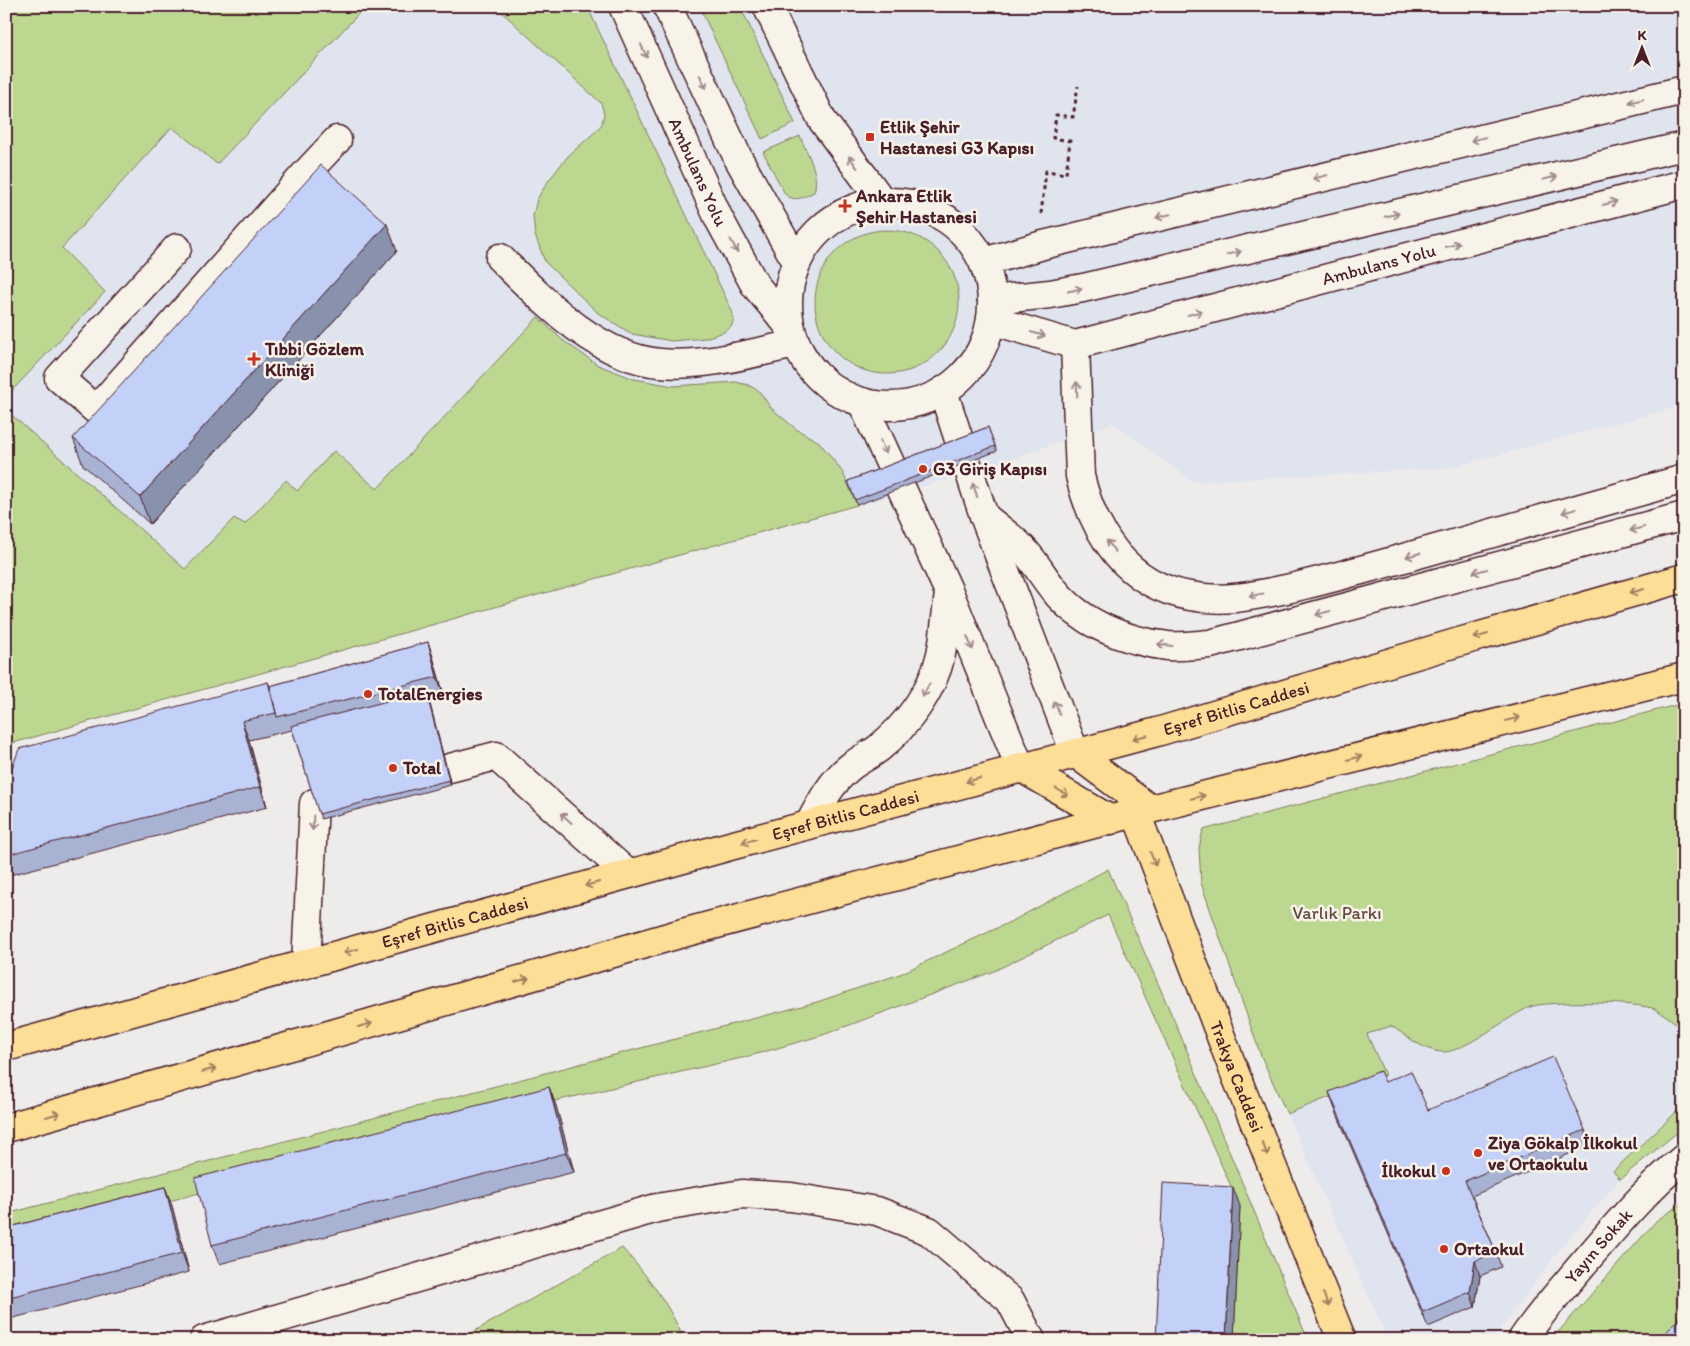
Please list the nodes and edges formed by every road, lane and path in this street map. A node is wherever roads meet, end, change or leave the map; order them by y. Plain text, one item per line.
1 (623, 6) edge
2 (668, 6) edge
3 (767, 6) edge
4 (1078, 86) dead end
5 (1684, 90) edge
6 (338, 140) dead end
7 (1684, 146) edge
8 (1684, 184) edge
9 (882, 202) junction
10 (1043, 245) junction
11 (178, 248) dead end
12 (500, 258) dead end
13 (796, 261) junction
14 (984, 262) junction
15 (992, 310) junction
16 (792, 336) junction
17 (1075, 345) junction
18 (942, 391) junction
19 (862, 402) junction
20 (1684, 479) edge
21 (984, 516) junction
22 (1684, 516) edge
23 (1684, 578) edge
24 (949, 592) junction
25 (1684, 677) edge
26 (1075, 753) junction
27 (1020, 767) junction
28 (1132, 814) junction
29 (809, 825) junction
30 (628, 874) junction
31 (306, 964) junction
32 (6, 1047) edge
33 (6, 1128) edge
34 (1684, 1158) edge
35 (204, 1340) edge
36 (1031, 1340) edge
37 (1342, 1340) edge
38 (1522, 1340) edge

1 -> 16 street, Ambulans Yolu
2 -> 13 street
9 -> 3 street
4 - 10 path
5 -> 10 street
6 - 11 street
15 -> 7 street
17 -> 8 street, Ambulans Yolu
9 - 13 street
9 - 14 street
10 - 14 street
12 - 16 street
13 - 16 street
14 - 15 street
15 -> 17 street
15 - 18 street, Ambulans Yolu
16 - 19 street, Ambulans Yolu
20 -> 17 street
18 - 19 street, Ambulans Yolu
21 -> 18 street
19 -> 24 street
22 -> 21 street
26 -> 21 street
23 -> 26 main road, Eşref Bitlis Caddesi
24 -> 27 street
24 -> 29 street
28 -> 25 main road
26 - 27 main road, Eşref Bitlis Caddesi
26 - 28 main road
27 -> 28 main road
27 -> 29 main road, Eşref Bitlis Caddesi
33 -> 28 main road
28 -> 37 main road, Trakya Caddesi
29 -> 30 main road, Eşref Bitlis Caddesi
30 -> 31 main road, Eşref Bitlis Caddesi
30 -> 31 street
31 - 32 main road, Eşref Bitlis Caddesi
34 - 38 street, Yayın Sokak
35 - 36 street

